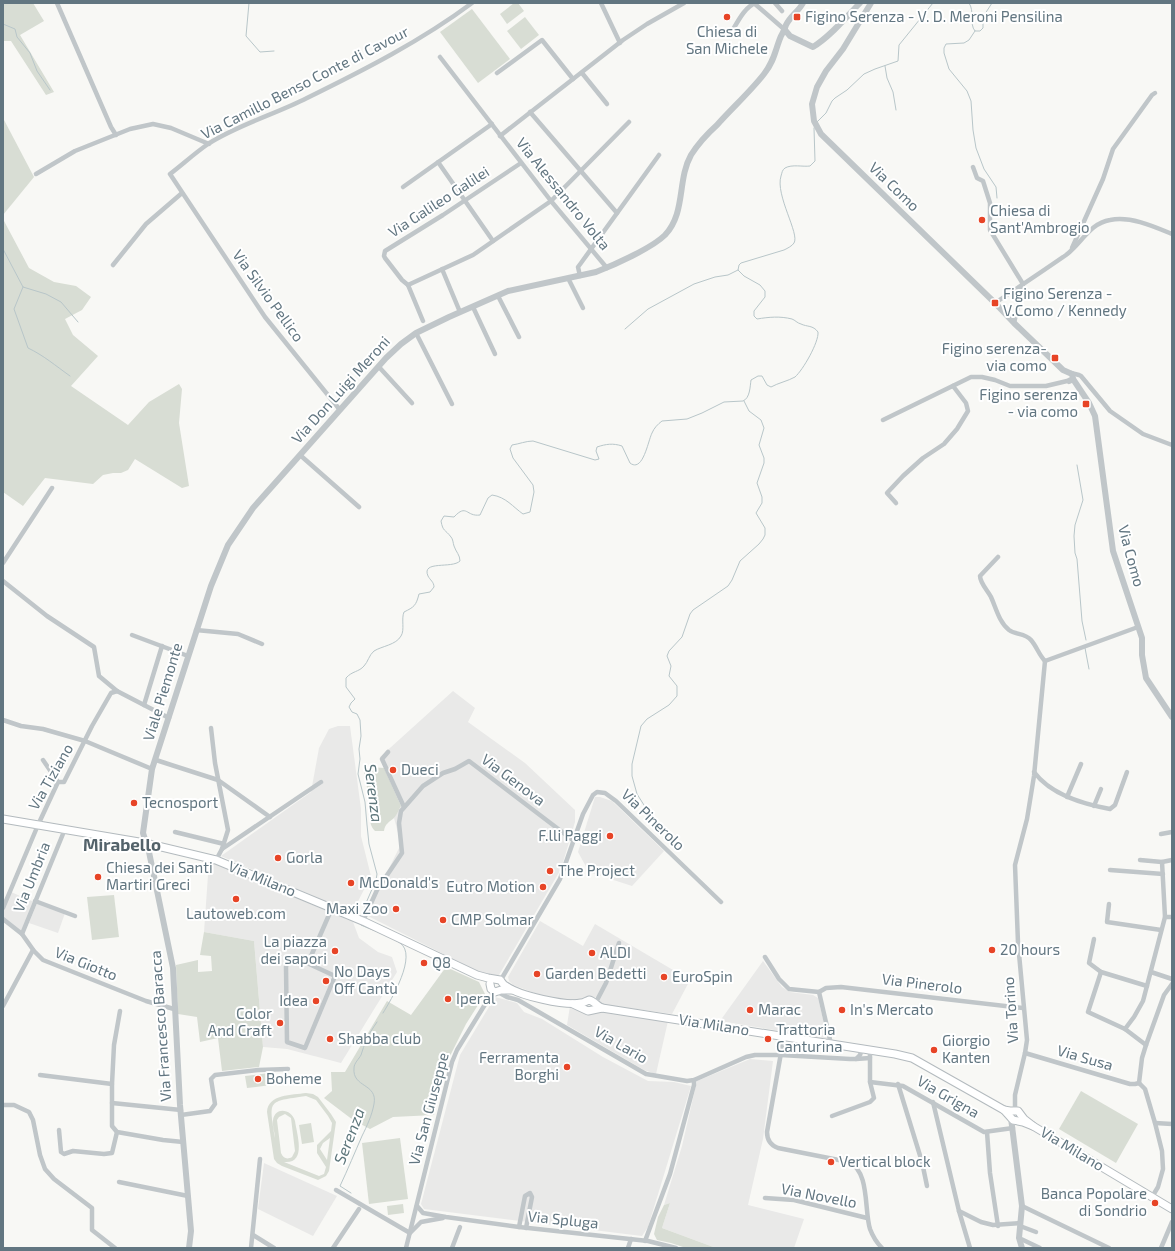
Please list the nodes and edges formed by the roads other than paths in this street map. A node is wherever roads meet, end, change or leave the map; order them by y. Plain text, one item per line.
1 (57, 3) edge
2 (472, 3) edge
3 (602, 3) edge
4 (684, 3) edge
5 (756, 3) edge
6 (775, 3) edge
7 (802, 3) edge
8 (860, 3) edge
9 (871, 3) edge
10 (782, 11) dead end
11 (786, 30) junction
12 (731, 33) dead end
13 (620, 43) junction
14 (440, 57) dead end
15 (497, 73) dead end
16 (582, 73) junction
17 (573, 79) junction
18 (1155, 93) dead end
19 (607, 104) dead end
20 (530, 112) junction
21 (629, 122) dead end
22 (492, 124) junction
23 (116, 135) junction
24 (500, 136) junction
25 (209, 144) junction
26 (659, 155) dead end
27 (438, 162) junction
28 (521, 163) junction
29 (973, 167) dead end
30 (580, 171) junction
31 (36, 174) dead end
32 (170, 174) joint
33 (402, 187) dead end
34 (182, 192) junction
35 (465, 200) junction
36 (551, 201) junction
37 (617, 214) junction
38 (1172, 234) edge
39 (493, 241) junction
40 (591, 249) junction
41 (1071, 250) junction
42 (113, 265) dead end
43 (607, 268) junction
44 (442, 269) junction
45 (580, 276) junction
46 (568, 278) junction
47 (1023, 284) junction
48 (408, 285) junction
49 (498, 296) junction
50 (995, 303) junction
51 (472, 307) junction
52 (583, 308) dead end
53 (1017, 311) junction
54 (460, 312) junction
55 (1007, 316) junction
56 (423, 320) dead end
57 (1014, 323) junction
58 (416, 333) junction
59 (519, 337) dead end
60 (496, 354) dead end
61 (379, 367) junction
62 (1069, 378) junction
63 (953, 386) junction
64 (412, 403) dead end
65 (452, 404) dead end
66 (340, 410) junction
67 (883, 420) dead end
68 (1172, 445) edge
69 (300, 454) junction
70 (52, 488) dead end
71 (896, 503) dead end
72 (359, 507) dead end
73 (225, 552) joint
74 (998, 557) dead end
75 (3, 563) edge
76 (3, 581) edge
77 (1138, 627) junction
78 (196, 630) junction
79 (132, 635) dead end
80 (262, 644) dead end
81 (162, 646) junction
82 (188, 656) junction
83 (1045, 661) junction
84 (117, 692) junction
85 (144, 705) junction
86 (1172, 717) edge
87 (169, 718) junction
88 (3, 720) edge
89 (211, 728) dead end
90 (85, 741) junction
91 (388, 752) dead end
92 (43, 760) dead end
93 (156, 760) junction
94 (1082, 764) dead end
95 (152, 769) junction
96 (1127, 772) dead end
97 (1034, 774) junction
98 (218, 780) junction
99 (58, 782) junction
100 (321, 782) dead end
101 (1101, 790) dead end
102 (1067, 797) junction
103 (1094, 806) junction
104 (404, 807) junction
105 (270, 817) junction
106 (3, 819) edge
107 (38, 824) junction
108 (65, 829) junction
109 (175, 832) dead end
110 (1172, 832) edge
111 (1161, 834) dead end
112 (574, 841) junction
113 (145, 843) junction
114 (223, 847) junction
115 (216, 860) junction
116 (1140, 860) dead end
117 (1172, 860) edge
118 (1162, 862) junction
119 (1110, 870) dead end
120 (1163, 874) junction
121 (35, 901) junction
122 (721, 902) dead end
123 (1109, 904) dead end
124 (3, 908) edge
125 (332, 908) junction
126 (75, 916) dead end
127 (1165, 917) junction
128 (1172, 917) edge
129 (327, 918) junction
130 (3, 919) edge
131 (361, 920) junction
132 (1161, 930) junction
133 (22, 934) junction
134 (1094, 939) dead end
135 (619, 943) dead end
136 (34, 950) junction
137 (765, 957) dead end
138 (308, 963) junction
139 (1101, 972) junction
140 (1151, 972) junction
141 (1172, 979) edge
142 (1172, 984) edge
143 (498, 986) junction
144 (1147, 986) junction
145 (819, 992) junction
146 (591, 1004) junction
147 (3, 1006) edge
148 (1023, 1008) junction
149 (174, 1009) junction
150 (120, 1011) dead end
151 (1125, 1029) junction
152 (784, 1036) junction
153 (831, 1044) junction
154 (1146, 1045) junction
155 (862, 1049) junction
156 (870, 1050) junction
157 (1025, 1053) junction
158 (781, 1055) junction
159 (870, 1058) junction
160 (856, 1059) junction
161 (288, 1069) dead end
162 (40, 1075) dead end
163 (694, 1080) junction
164 (870, 1082) junction
165 (1139, 1083) junction
166 (112, 1084) junction
167 (898, 1084) junction
168 (932, 1102) junction
169 (112, 1103) junction
170 (3, 1104) edge
171 (181, 1112) junction
172 (832, 1116) dead end
173 (1015, 1116) junction
174 (1155, 1124) junction
175 (1172, 1124) edge
176 (1013, 1128) junction
177 (59, 1130) dead end
178 (117, 1132) junction
179 (987, 1132) junction
180 (184, 1142) junction
181 (260, 1159) dead end
182 (119, 1182) dead end
183 (927, 1186) dead end
184 (336, 1190) dead end
185 (188, 1196) junction
186 (1152, 1197) junction
187 (765, 1198) dead end
188 (417, 1206) junction
189 (1022, 1206) junction
190 (359, 1209) dead end
191 (1172, 1209) edge
192 (959, 1211) junction
193 (413, 1216) junction
194 (446, 1217) junction
195 (868, 1218) junction
196 (421, 1222) junction
197 (1172, 1222) edge
198 (1020, 1224) junction
199 (998, 1226) junction
200 (519, 1227) junction
201 (460, 1228) dead end
202 (526, 1228) junction
203 (1036, 1232) dead end
204 (410, 1233) junction
205 (253, 1235) junction
206 (1019, 1238) junction
207 (631, 1239) junction
208 (645, 1241) junction
209 (114, 1248) edge
210 (189, 1248) edge
211 (251, 1248) edge
212 (274, 1248) edge
213 (333, 1248) edge
214 (406, 1248) edge
215 (452, 1248) edge
216 (628, 1248) edge
217 (676, 1248) edge
218 (882, 1248) edge
219 (970, 1248) edge
220 (1022, 1248) edge
221 (1040, 1248) edge
222 (1109, 1248) edge
223 (1161, 1248) edge

1 - 23 street
2 - 25 street, Via Camillo Benso Conte di Cavour
3 - 13 street
4 - 13 street
5 - 11 street
5 - 12 street
6 - 10 street
7 - 11 street, Via Don Luigi Meroni
8 - 11 street
9 - 50 street, Via Como
11 - 43 street, Via Don Luigi Meroni
13 - 16 street
14 - 22 street, Via Alessandro Volta
15 - 17 street
16 - 17 street
16 - 19 street
17 - 20 street
18 - 41 street
20 - 24 street
20 - 30 street
21 - 30 street
22 - 24 street, Via Alessandro Volta
22 - 27 street
23 - 25 street
23 - 31 street
24 - 28 street, Via Alessandro Volta
25 - 32 street, Via Camillo Benso Conte di Cavour
26 - 37 street
27 - 33 street
27 - 35 street
28 - 35 street, Via Galileo Galilei
28 - 36 street, Via Alessandro Volta
29 - 47 street
30 - 36 street
30 - 37 street
32 - 34 street, Via Silvio Pellico
34 - 42 street
34 - 66 street, Via Silvio Pellico
35 - 39 street
35 - 48 street, Via Galileo Galilei
36 - 39 street
36 - 40 street, Via Alessandro Volta
37 - 40 street
38 - 41 street
39 - 44 street
40 - 43 street, Via Alessandro Volta
40 - 45 street
41 - 47 street
43 - 45 street, Via Don Luigi Meroni
44 - 48 street
44 - 54 street
45 - 46 street, Via Don Luigi Meroni
46 - 49 street, Via Don Luigi Meroni
46 - 52 street
47 - 50 street
47 - 53 street
48 - 56 street, Via Galileo Galilei
49 - 51 street, Via Don Luigi Meroni
49 - 59 street
50 - 55 street, Via Como
51 - 54 street, Via Don Luigi Meroni
51 - 60 street
53 - 55 street
53 - 57 street
54 - 58 street, Via Don Luigi Meroni
55 - 57 street, Via Como
57 - 62 street, Via Como
58 - 61 street, Via Don Luigi Meroni
58 - 65 street
61 - 64 street
61 - 66 street, Via Don Luigi Meroni
62 - 63 street
62 - 68 street
62 - 77 street, Via Como
63 - 67 street
63 - 71 street
66 - 69 street, Via Don Luigi Meroni
69 - 72 street
69 - 73 street, Via Don Luigi Meroni
70 - 75 street
73 - 78 street, Viale Piemonte
74 - 83 street
76 - 84 street
77 - 83 street
77 - 86 street, Via Como
78 - 80 street
78 - 82 street, Viale Piemonte
79 - 81 street
81 - 82 street
81 - 85 street
82 - 87 street, Viale Piemonte
83 - 97 street, Via Torino
84 - 85 street
84 - 90 street
85 - 87 street
87 - 93 street, Viale Piemonte
88 - 90 street
89 - 98 street
90 - 95 street
90 - 99 street, Via Tiziano
91 - 104 street
92 - 99 street
93 - 95 street, Viale Piemonte
93 - 98 street
94 - 102 street
95 - 113 street, Viale Piemonte
96 - 103 street
97 - 102 street
97 - 148 street, Via Torino
98 - 105 street
98 - 114 street
99 - 107 street, Via Tiziano
100 - 105 street
101 - 103 street
102 - 103 street
104 - 112 street, Via Genova
104 - 131 street, Via Genova
105 - 114 street
106 - 107 main road, Via Milano
107 - 108 main road, Via Milano
107 - 124 street, Via Tiziano
108 - 113 main road, Via Milano
108 - 121 street, Via Umbria
109 - 114 street
110 - 111 street
112 - 122 street, Via Pinerolo
112 - 143 street
113 - 115 main road, Via Milano
113 - 149 street, Via Francesco Baracca
114 - 115 street
115 - 125 main road, Via Milano
116 - 118 street
117 - 118 street
118 - 120 street
119 - 120 street
120 - 127 street
121 - 126 street
121 - 133 street, Via Umbria
123 - 132 street
125 - 129 street
125 - 131 main road, Via Milano
127 - 128 street
127 - 132 street
129 - 131 street, Via Milano
129 - 138 street
130 - 133 street, Via Giotto
131 - 143 main road, Via Milano
132 - 140 street
133 - 136 street, Via Giotto
134 - 139 street
135 - 146 street
136 - 147 street
136 - 149 street, Via Giotto
137 - 145 street, Via Pinerolo
138 - 138 street
139 - 144 street
139 - 151 street
140 - 141 street
140 - 144 street
142 - 154 street
143 - 146 main road, Via Milano
143 - 163 street, Via Lario
143 - 188 street, Via San Giuseppe
144 - 151 street
145 - 148 street, Via Pinerolo
145 - 153 street
146 - 152 main road, Via Milano
148 - 157 street, Via Torino
149 - 171 street, Via Francesco Baracca
150 - 166 street
151 - 154 street
152 - 153 main road, Via Milano
152 - 158 street
153 - 155 main road, Via Milano
154 - 165 street
155 - 156 main road, Via Milano
155 - 160 street
156 - 159 street
156 - 173 main road, Via Milano
157 - 165 street, Via Susa
157 - 173 street, Via Torino
158 - 160 street, Via Lario
158 - 163 street, Via Lario
158 - 195 street
159 - 160 street, Via Lario
159 - 164 street
161 - 171 street, Via Francesco Baracca
162 - 166 street
163 - 208 street
164 - 167 street, Via Grigna
164 - 172 street
165 - 174 street
166 - 169 street
167 - 168 street, Via Grigna
167 - 183 street
168 - 179 street, Via Grigna
168 - 192 street
169 - 171 street
169 - 178 street
170 - 209 street
171 - 180 street, Via Francesco Baracca
173 - 176 street
173 - 186 main road, Via Milano
174 - 175 street
174 - 186 street
176 - 179 street, Via Grigna
176 - 189 street
177 - 178 street
178 - 180 street
179 - 199 street
180 - 185 street, Via Francesco Baracca
181 - 205 street
182 - 185 street
184 - 204 street
185 - 210 street, Via Francesco Baracca
186 - 191 main road, Via Milano
187 - 195 street, Via Novello
188 - 193 street, Via San Giuseppe
188 - 194 street, Via Spluga
189 - 198 street
189 - 222 street
190 - 213 street
192 - 199 street
192 - 219 street
193 - 196 street
193 - 204 street, Via San Giuseppe
194 - 196 street, Via Spluga
194 - 200 street, Via Spluga
195 - 218 street
196 - 204 street
197 - 223 street
198 - 199 street
198 - 203 street
198 - 206 street
200 - 202 street, Via Spluga
200 - 202 street
201 - 215 street
202 - 207 street, Via Spluga
204 - 214 street, Via San Giuseppe
205 - 211 street
205 - 212 street
206 - 220 street
206 - 221 street
207 - 208 street, Via Spluga
207 - 216 street
208 - 217 street, Via Spluga

